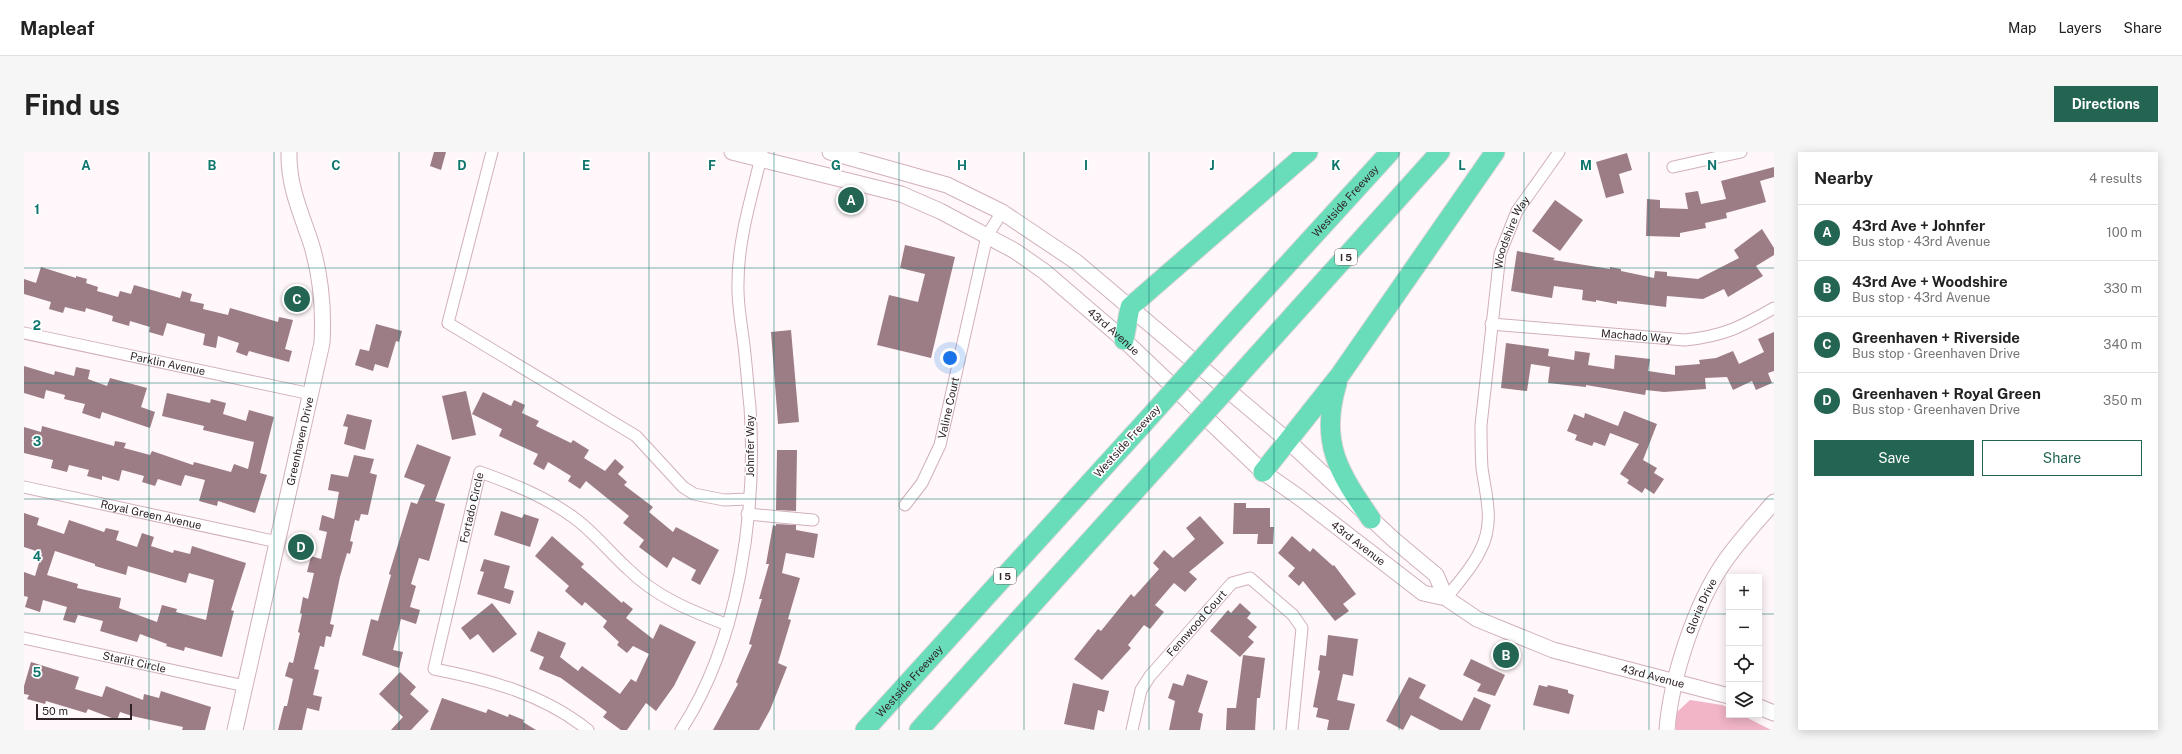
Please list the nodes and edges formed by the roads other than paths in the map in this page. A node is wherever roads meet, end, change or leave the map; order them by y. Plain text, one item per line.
1 (289, 152) edge
2 (492, 152) edge
3 (732, 152) edge
4 (830, 152) edge
5 (1308, 152) edge
6 (1390, 152) edge
7 (1440, 152) edge
8 (1495, 152) edge
9 (1559, 152) edge
10 (1741, 152) edge
11 (761, 156) edge
12 (1673, 167) dead end
13 (1002, 212) junction
14 (987, 236) junction
15 (1130, 307) junction
16 (1774, 308) edge
17 (1492, 324) junction
18 (24, 333) edge
19 (1124, 340) junction
20 (1340, 375) junction
21 (311, 394) junction
22 (1288, 440) junction
23 (1263, 472) junction
24 (24, 487) edge
25 (748, 499) junction
26 (1774, 502) edge
27 (905, 505) dead end
28 (747, 514) junction
29 (1372, 519) junction
30 (813, 520) dead end
31 (278, 542) junction
32 (1446, 598) junction
33 (728, 624) junction
34 (24, 638) edge
35 (1675, 681) junction
36 (245, 686) junction
37 (1726, 695) edge
38 (1762, 708) edge
39 (1774, 713) edge
40 (235, 730) edge
41 (588, 730) edge
42 (680, 730) edge
43 (865, 730) edge
44 (919, 730) edge
45 (1132, 730) edge
46 (1292, 730) edge
47 (1667, 730) edge

1 - 21 main road, Greenhaven Drive
2 - 25 street
3 - 11 main road, 43rd Avenue
4 - 13 main road
5 - 15 highway
6 - 43 highway, Westside Freeway / I 5, bridge
7 - 44 highway, I 5, bridge
8 - 20 highway
9 - 17 street, Woodshire Way
10 - 12 street
11 - 14 main road, 43rd Avenue
11 - 25 street, Johnfer Way
13 - 14 street, Valine Court
13 - 15 main road
14 - 19 main road, 43rd Avenue
14 - 27 street, Valine Court
15 - 19 highway
15 - 22 main road
16 - 17 street, Machado Way
17 - 32 street
18 - 21 street, Parklin Avenue
19 - 23 main road, 43rd Avenue
20 - 22 highway
20 - 29 highway
21 - 31 main road, Greenhaven Drive
22 - 23 highway
22 - 29 main road
23 - 32 main road, 43rd Avenue
24 - 31 street, Royal Green Avenue
25 - 28 street, Johnfer Way
26 - 35 main road, Gloria Drive
28 - 30 street
28 - 33 street, Johnfer Way
29 - 32 main road
31 - 36 main road, Greenhaven Drive
32 - 35 main road, 43rd Avenue
33 - 41 street, Fortado Circle
33 - 42 street, Johnfer Way
34 - 36 street, Starlit Circle
35 - 37 main road, 43rd Avenue
35 - 47 main road, Gloria Drive
36 - 40 main road, Greenhaven Drive
38 - 39 main road
45 - 46 street, Fennwood Court

